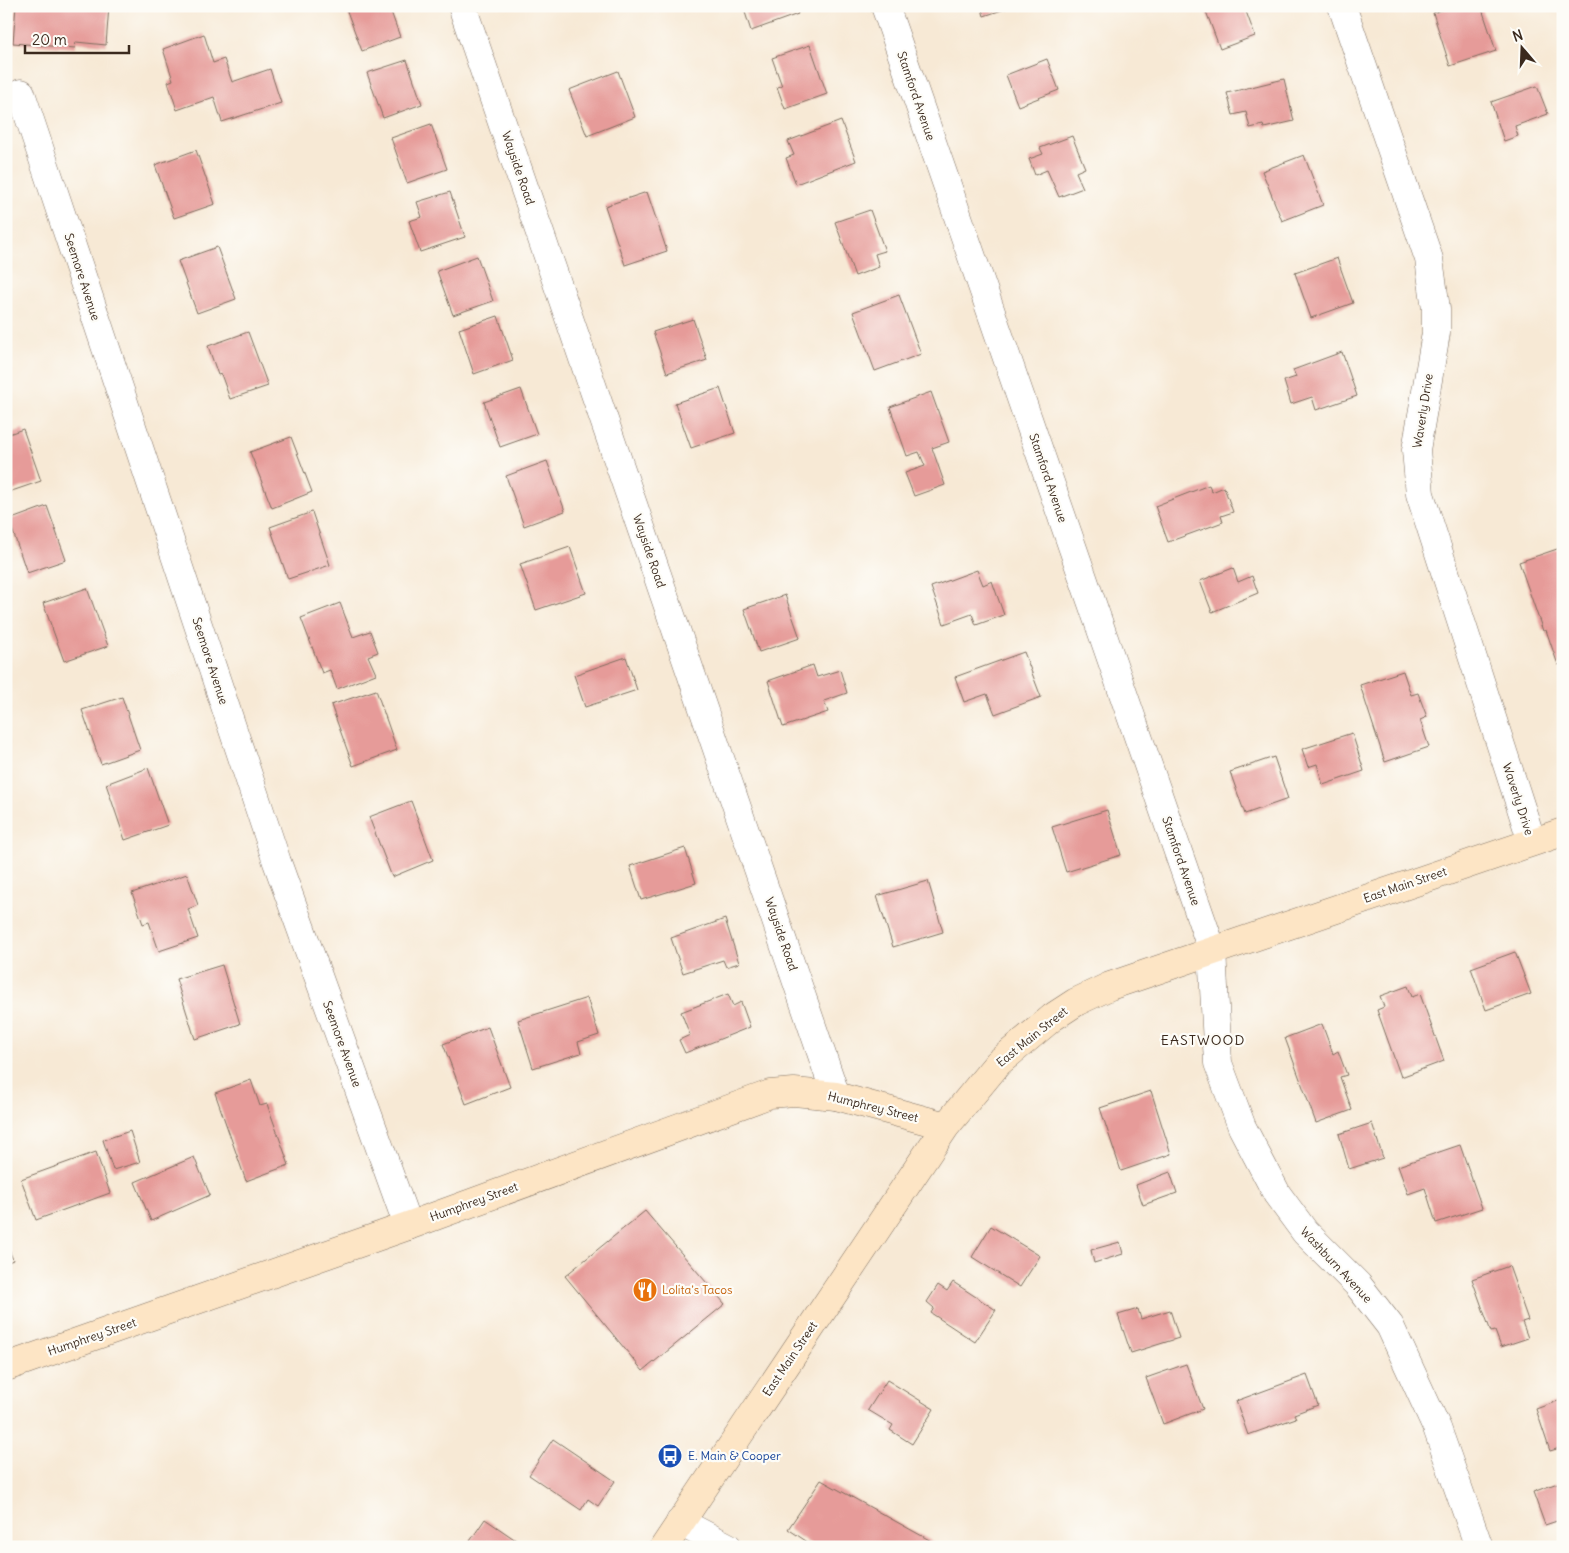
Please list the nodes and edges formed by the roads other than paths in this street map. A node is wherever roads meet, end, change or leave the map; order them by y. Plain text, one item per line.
1 (462, 6) edge
2 (885, 6) edge
3 (1342, 6) edge
4 (21, 93) dead end
5 (1563, 832) edge
6 (1532, 842) junction
7 (1212, 950) junction
8 (836, 1096) junction
9 (946, 1126) junction
10 (408, 1226) junction
11 (6, 1367) edge
12 (680, 1522) junction
13 (664, 1547) edge
14 (728, 1547) edge
15 (1479, 1547) edge

1 - 8 street, Wayside Road
2 - 7 street, Stamford Avenue
3 - 6 street, Waverly Drive
4 - 10 street, Seemore Avenue
5 - 6 street, East Main Street
6 - 7 street, East Main Street
7 - 9 street, East Main Street
7 - 15 street, Washburn Avenue
8 - 9 street, Humphrey Street
8 - 10 street, Humphrey Street
9 - 12 street, East Main Street
10 - 11 street, Humphrey Street
12 - 13 street, East Main Street
12 - 14 street

